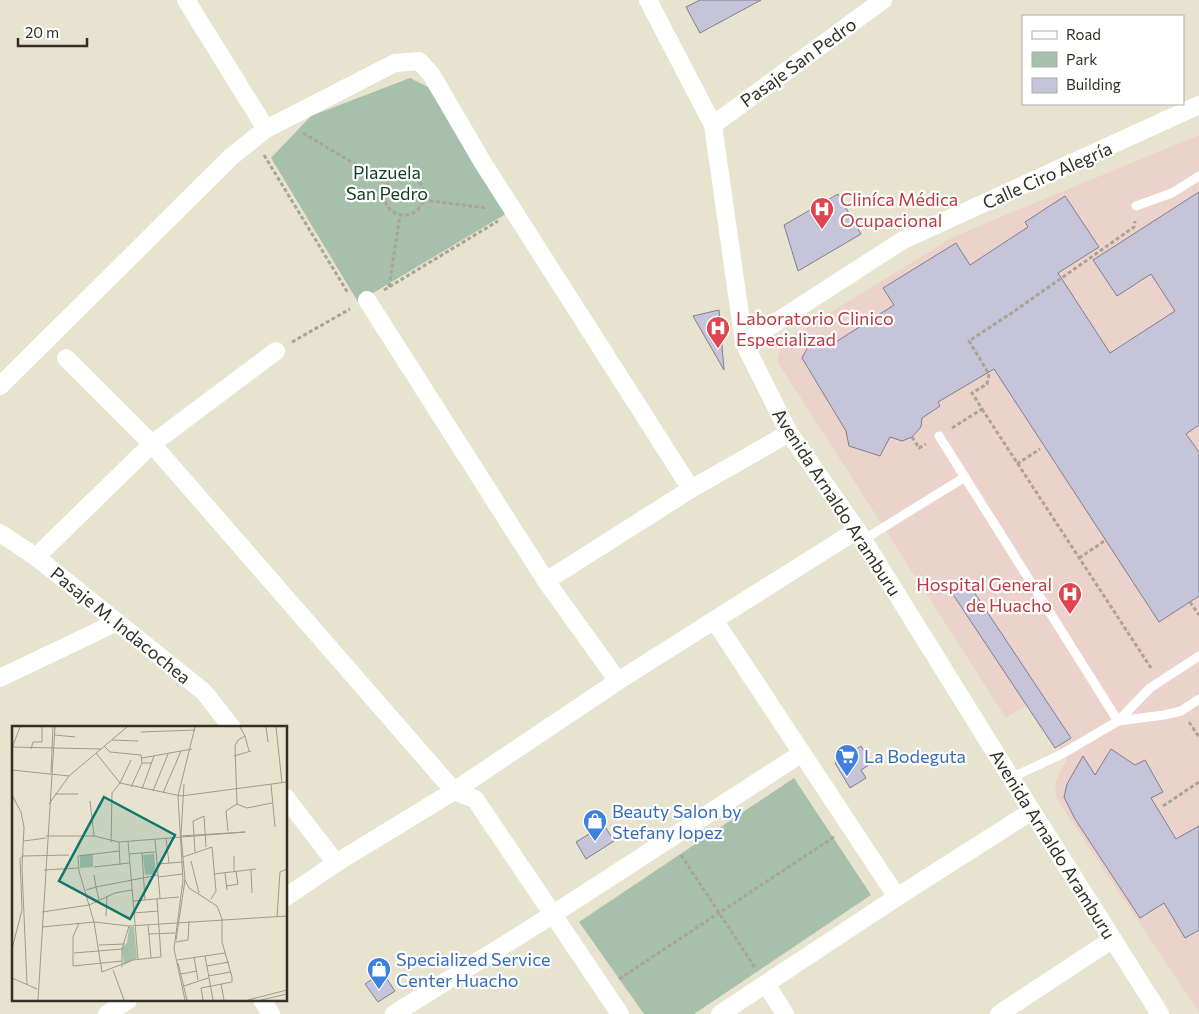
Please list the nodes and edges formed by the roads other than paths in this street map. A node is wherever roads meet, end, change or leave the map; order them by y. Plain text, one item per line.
1 (186, 0) edge
2 (648, 0) edge
3 (883, 0) edge
4 (1199, 106) edge
5 (713, 125) junction
6 (260, 134) junction
7 (1199, 176) edge
8 (1136, 206) road end
9 (361, 303) road end
10 (744, 343) junction
11 (276, 351) road end
12 (66, 358) dead end
13 (0, 386) edge
14 (789, 433) junction
15 (939, 436) road end
16 (152, 444) junction
17 (965, 477) junction
18 (691, 489) junction
19 (0, 533) edge
20 (860, 535) junction
21 (36, 556) junction
22 (546, 581) junction
23 (714, 620) junction
24 (117, 622) junction
25 (1199, 656) edge
26 (0, 678) edge
27 (618, 681) junction
28 (1199, 699) edge
29 (1118, 721) junction
30 (230, 726) edge
31 (802, 753) junction
32 (1011, 778) junction
33 (454, 791) junction
34 (288, 801) edge
35 (1032, 811) junction
36 (336, 863) junction
37 (288, 896) edge
38 (897, 897) junction
39 (552, 915) junction
40 (1113, 939) junction
41 (766, 984) junction
42 (125, 1002) edge
43 (263, 1002) edge
44 (107, 1014) edge
45 (271, 1014) edge
46 (394, 1014) edge
47 (620, 1014) edge
48 (720, 1014) edge
49 (785, 1014) edge
50 (999, 1014) edge
51 (1160, 1014) edge

1 - 6 street
2 - 5 street, Avenida Arnaldo Aramburu
3 - 5 street, Pasaje San Pedro
4 - 10 street, Calle Ciro Alegría
5 - 10 street, Avenida Arnaldo Aramburu
6 - 13 street
6 - 18 street
7 - 8 lane
9 - 22 street
10 - 14 street, Avenida Arnaldo Aramburu
11 - 16 street
12 - 16 street
14 - 18 street
14 - 20 street, Avenida Arnaldo Aramburu
15 - 17 lane
16 - 21 street
16 - 33 street
17 - 20 lane
17 - 29 lane
18 - 22 street
19 - 21 street, Pasaje M. Indacochea
20 - 23 street
20 - 32 street, Avenida Arnaldo Aramburu
21 - 24 street, Pasaje M. Indacochea
22 - 27 street
23 - 27 street
23 - 31 street
24 - 26 street
24 - 30 street, Pasaje M. Indacochea
25 - 29 lane
27 - 33 street
28 - 29 lane
29 - 32 lane
31 - 38 street
31 - 39 street
32 - 35 street, Avenida Arnaldo Aramburu
33 - 36 street
33 - 39 street
34 - 36 street
35 - 38 street
35 - 40 street, Avenida Arnaldo Aramburu
36 - 37 street
38 - 41 street
39 - 46 street
39 - 47 street
40 - 50 street
40 - 51 street, Avenida Arnaldo Aramburu
41 - 48 street
41 - 49 street
42 - 44 street
43 - 45 street

